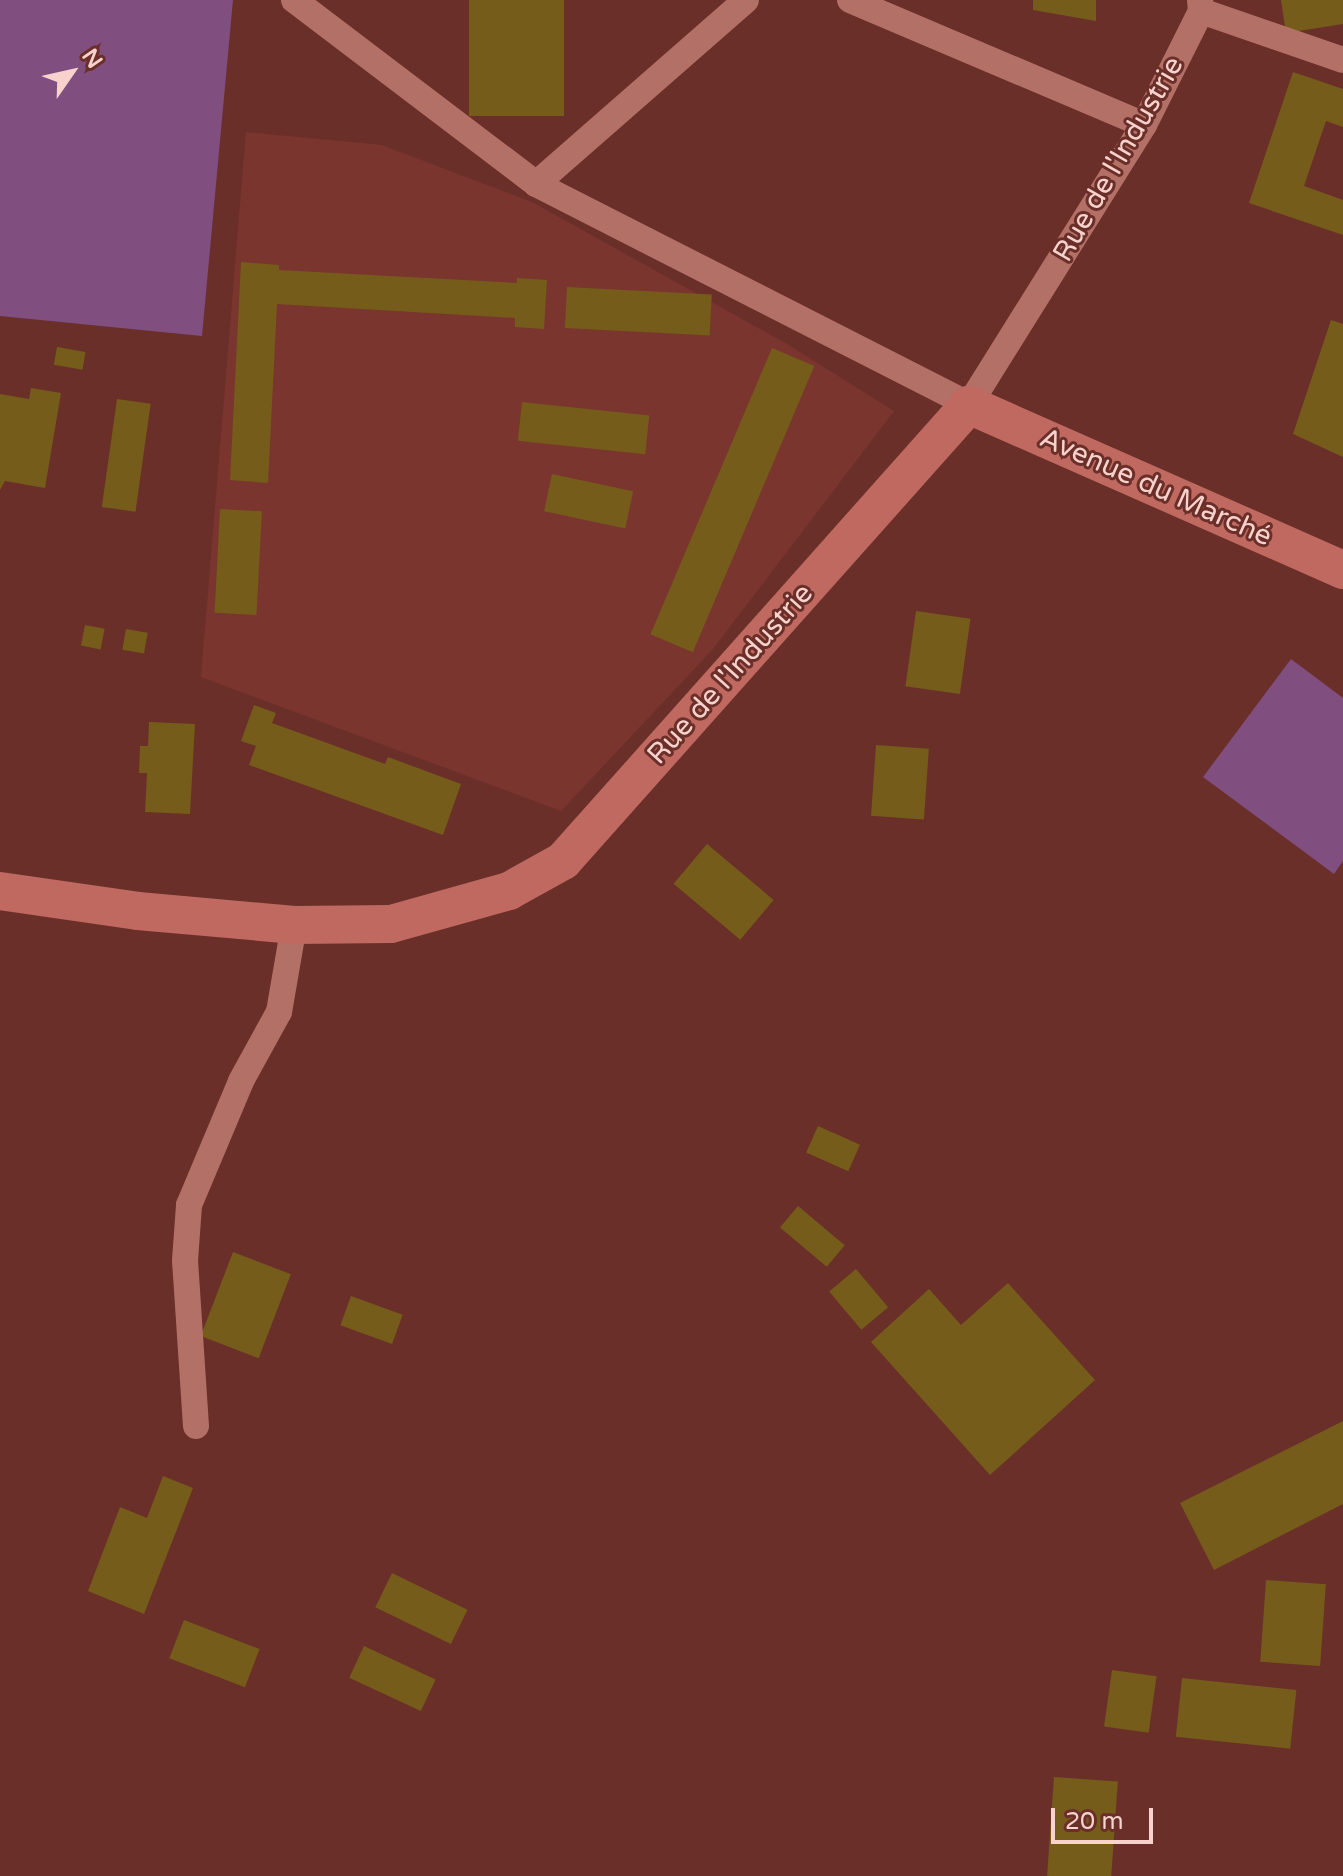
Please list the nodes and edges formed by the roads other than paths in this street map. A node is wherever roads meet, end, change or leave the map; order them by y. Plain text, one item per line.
1 (294, 0) edge
2 (746, 0) edge
3 (850, 0) edge
4 (1201, 5) edge
5 (1343, 60) edge
6 (1144, 125) junction
7 (536, 184) junction
8 (969, 405) junction
9 (1343, 570) edge
10 (0, 891) edge
11 (294, 925) junction
12 (196, 1426) dead end

1 - 7 street
2 - 7 street
3 - 6 street
4 - 5 street
4 - 6 street, Rue de l'Industrie
6 - 8 street, Rue de l'Industrie
7 - 8 street
8 - 9 street, Avenue du Marché
8 - 11 street, Rue de l'Industrie
10 - 11 street, Rue de l'Industrie
11 - 12 street

